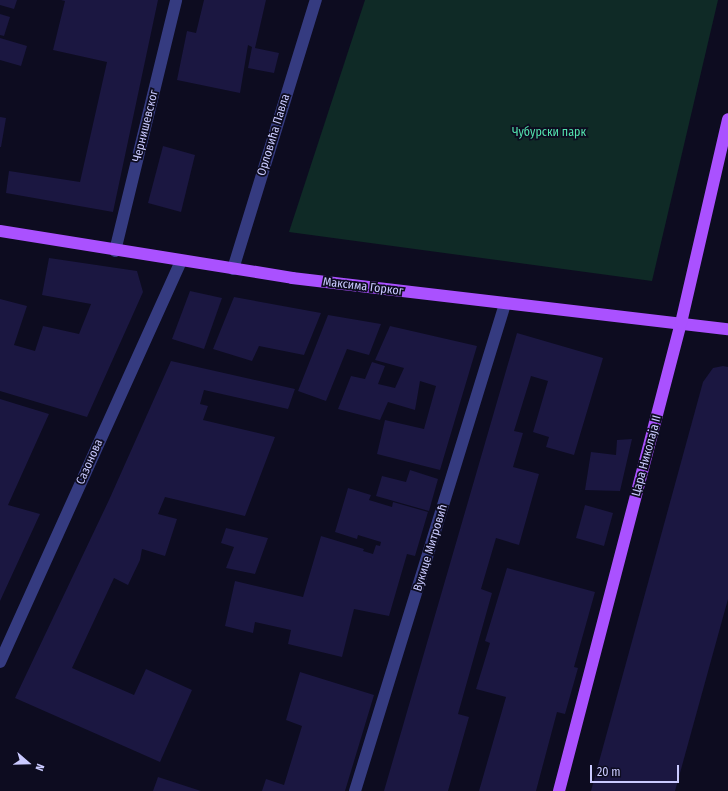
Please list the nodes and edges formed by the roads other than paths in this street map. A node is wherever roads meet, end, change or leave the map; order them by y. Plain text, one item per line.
1 (176, 0) edge
2 (316, 0) edge
3 (728, 119) edge
4 (0, 231) edge
5 (115, 251) junction
6 (181, 261) junction
7 (233, 270) junction
8 (505, 304) junction
9 (681, 323) junction
10 (728, 329) edge
11 (0, 662) edge
12 (355, 791) edge
13 (559, 791) edge

1 - 5 street, Чернишевског
2 - 7 street, Орловића Павла
3 - 9 main road, Цара Николаја II
4 - 5 main road, Максима Горког
5 - 6 main road, Максима Горког
6 - 7 main road, Максима Горког
6 - 11 street, Сазонова
7 - 8 main road, Максима Горког
8 - 9 main road, Максима Горког
8 - 12 street, Вукице Митровић
9 - 10 main road, Максима Горког
9 - 13 main road, Цара Николаја II

